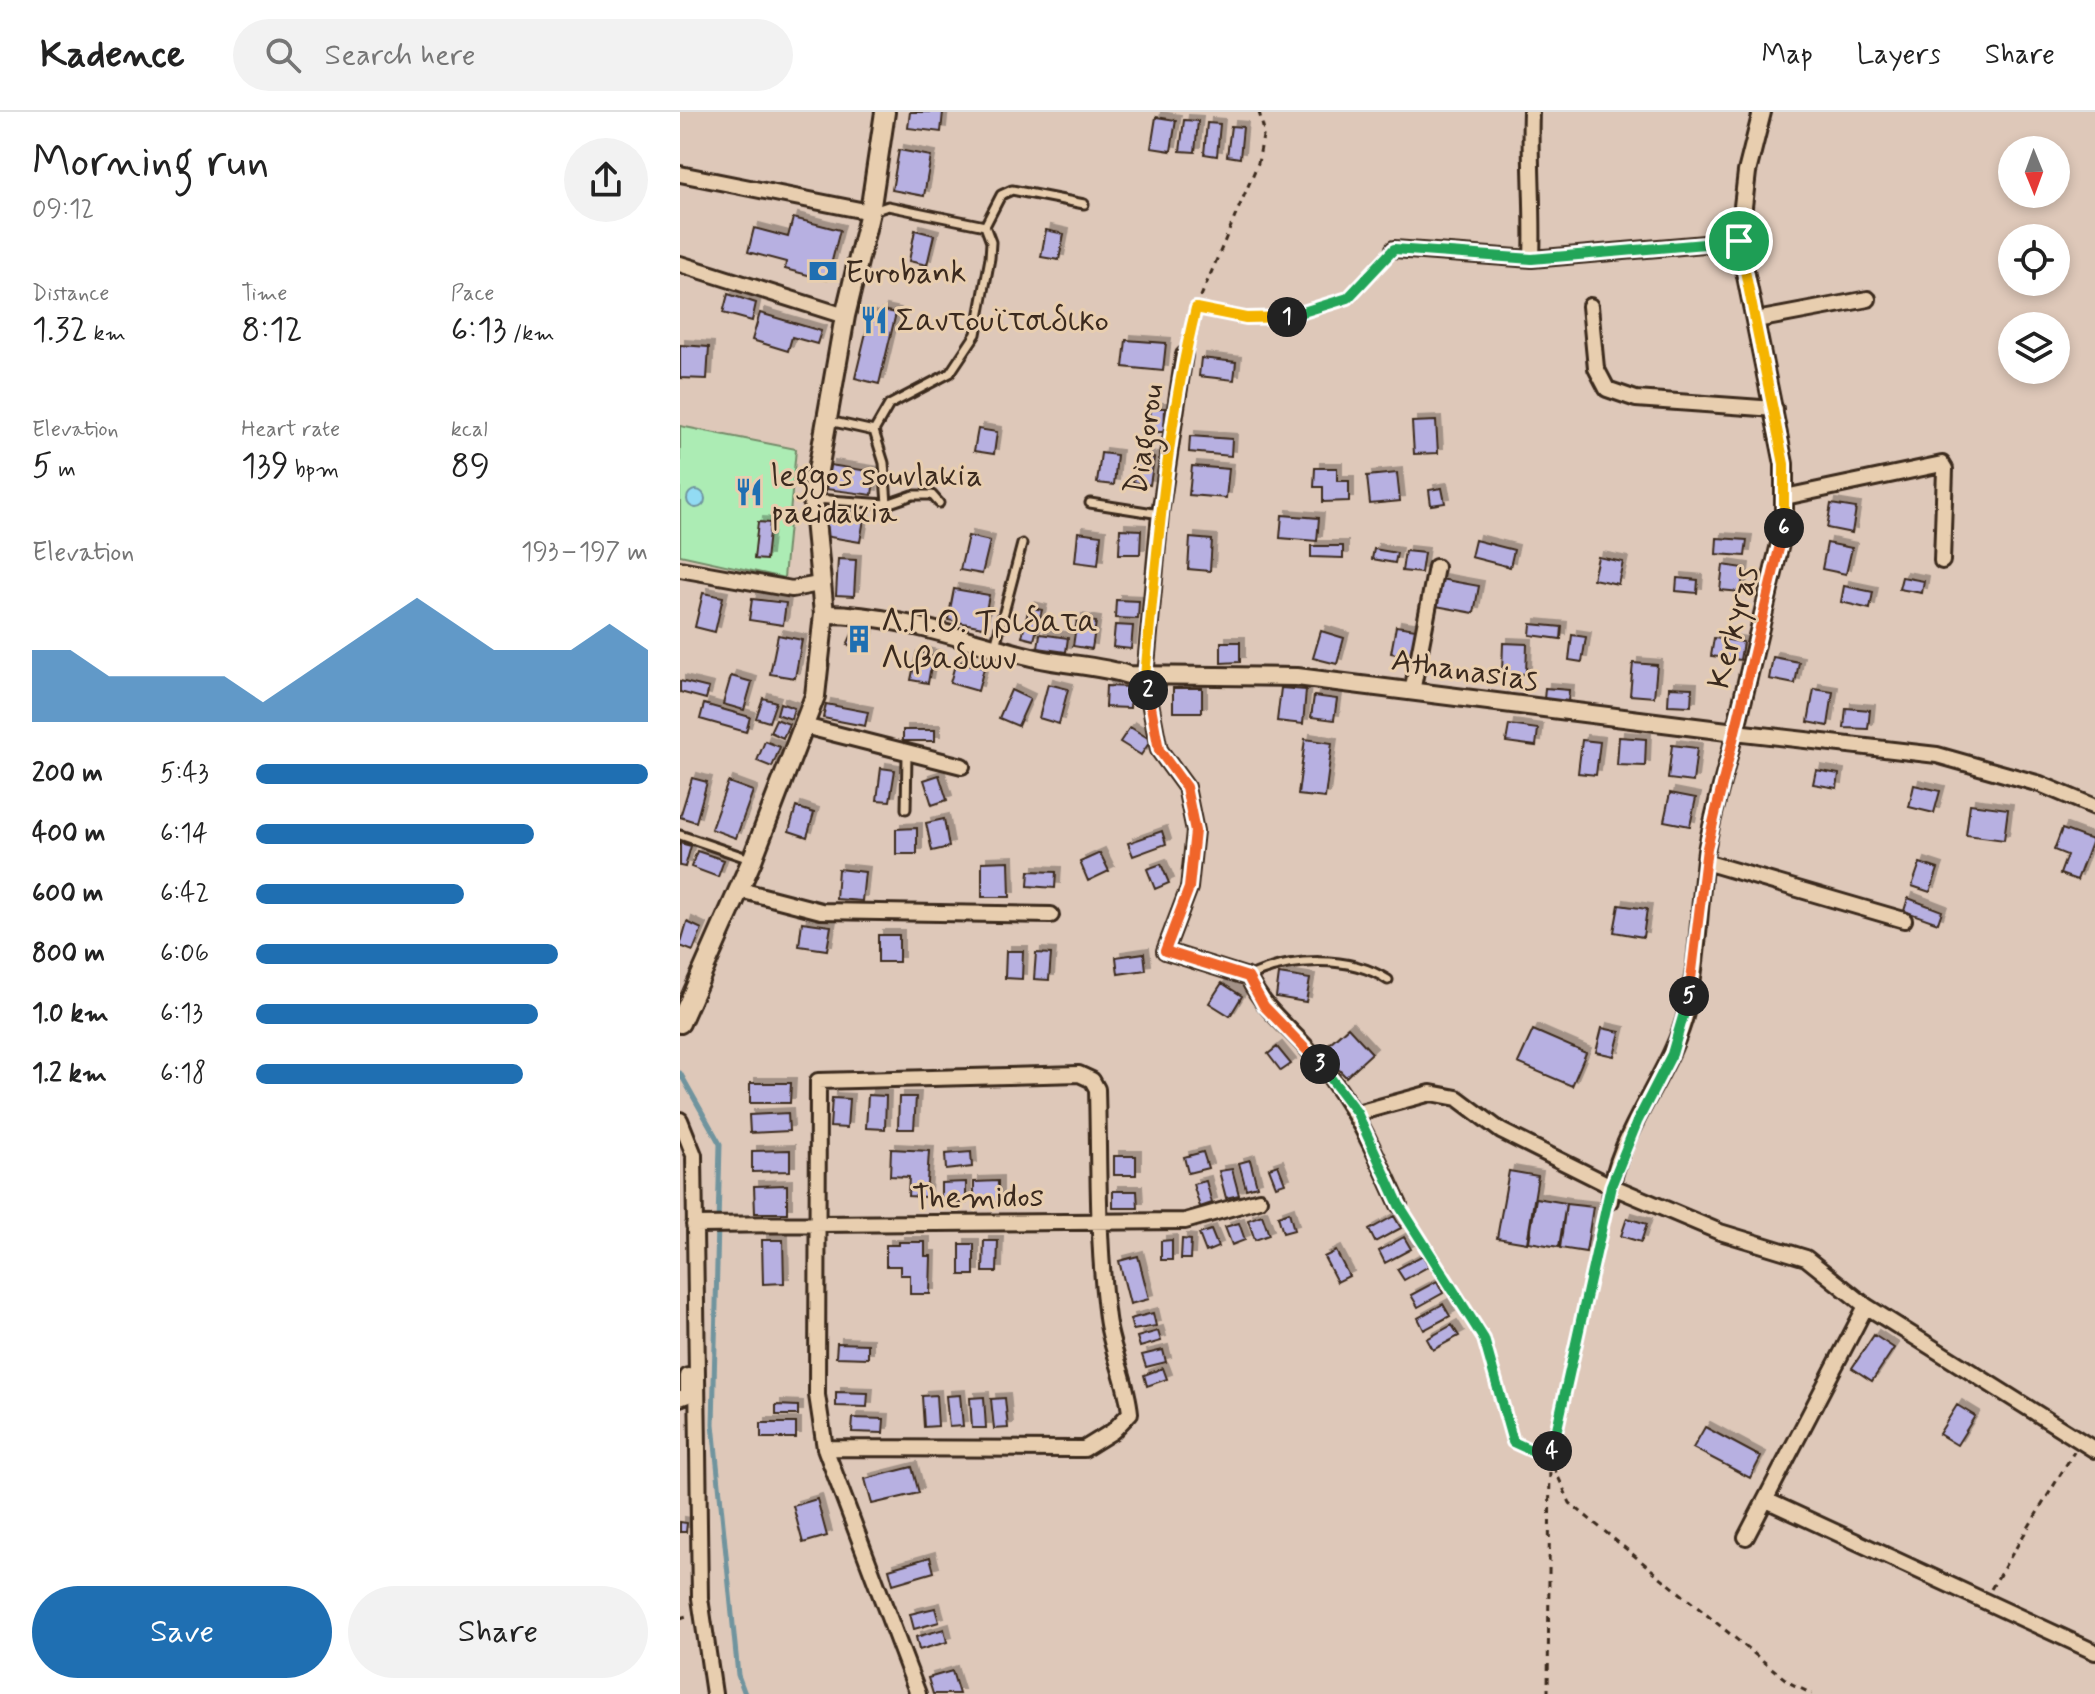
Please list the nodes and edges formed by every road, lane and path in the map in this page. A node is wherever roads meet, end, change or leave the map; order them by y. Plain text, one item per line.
1 (885, 112) edge
2 (1259, 112) edge
3 (1531, 112) edge
4 (1762, 112) edge
5 (680, 174) edge
6 (1084, 204) dead end
7 (870, 212) junction
8 (985, 226) junction
9 (1739, 241) junction
10 (1394, 249) joint
11 (1532, 259) junction
12 (680, 264) edge
13 (1868, 299) dead end
14 (1590, 306) dead end
15 (1196, 308) junction
16 (845, 316) junction
17 (1756, 320) junction
18 (1184, 355) joint
19 (1775, 409) junction
20 (827, 421) junction
21 (874, 431) junction
22 (1785, 497) junction
23 (813, 499) junction
24 (939, 503) dead end
25 (1090, 503) dead end
26 (887, 504) junction
27 (1160, 514) junction
28 (1022, 544) dead end
29 (1942, 561) dead end
30 (1436, 567) dead end
31 (680, 569) edge
32 (819, 584) junction
33 (824, 614) junction
34 (995, 648) junction
35 (1145, 676) junction
36 (1412, 692) junction
37 (804, 726) junction
38 (1735, 732) junction
39 (907, 755) junction
40 (962, 766) dead end
41 (2095, 807) edge
42 (906, 809) dead end
43 (680, 835) edge
44 (752, 860) junction
45 (1705, 862) junction
46 (740, 890) junction
47 (1051, 915) dead end
48 (1904, 920) dead end
49 (1248, 977) junction
50 (1388, 980) dead end
51 (686, 997) edge
52 (680, 1023) edge
53 (1357, 1113) junction
54 (680, 1120) edge
55 (1610, 1193) junction
56 (1259, 1200) dead end
57 (1399, 1205) joint
58 (1099, 1222) junction
59 (700, 1225) junction
60 (818, 1226) junction
61 (687, 1284) dead end
62 (1866, 1306) junction
63 (680, 1398) edge
64 (2080, 1442) junction
65 (825, 1448) junction
66 (2095, 1450) edge
67 (1550, 1459) junction
68 (1766, 1500) junction
69 (1746, 1537) dead end
70 (1984, 1601) junction
71 (2095, 1652) edge
72 (714, 1694) edge
73 (918, 1694) edge
74 (1548, 1694) edge
75 (1812, 1694) edge

1 - 7 main road
2 - 15 path
3 - 11 street
4 - 9 street, Kerkyras
5 - 7 street
6 - 8 lane
7 - 8 lane
7 - 16 main road
8 - 21 lane
9 - 11 street
9 - 17 street, Kerkyras
10 - 11 street
10 - 15 path
12 - 16 street
13 - 17 street
14 - 19 street
15 - 18 path
16 - 20 main road
17 - 19 street, Kerkyras
18 - 27 street, Diagorou
19 - 22 street, Kerkyras
20 - 21 lane
20 - 23 main road
21 - 26 lane
22 - 29 street
22 - 38 street, Kerkyras
23 - 26 lane
23 - 32 main road
24 - 26 lane
25 - 27 lane
27 - 35 street, Diagorou
28 - 34 lane
30 - 36 street
31 - 32 street
32 - 33 main road
33 - 34 street, Athanasias
33 - 37 main road
34 - 35 street, Athanasias
35 - 36 street, Athanasias
35 - 49 street, Diagorou
36 - 38 street, Athanasias
37 - 39 street
37 - 44 main road
38 - 41 street, Athanasias
38 - 45 street
39 - 40 street
39 - 42 lane
43 - 44 lane
44 - 46 main road
45 - 48 street
45 - 55 street
46 - 47 street
46 - 51 main road
49 - 50 lane
49 - 53 street
51 - 52 main road
53 - 55 street
53 - 57 street
54 - 59 street
55 - 62 street
55 - 67 path
56 - 58 street, Themidos
57 - 67 path
58 - 60 street, Themidos
58 - 60 street
58 - 65 street
59 - 60 street, Themidos
59 - 72 street
60 - 65 street
61 - 63 street
62 - 64 street
62 - 68 street
64 - 66 street
64 - 70 path
65 - 73 street
67 - 74 path
67 - 75 path
68 - 69 street
68 - 70 street
70 - 71 street

